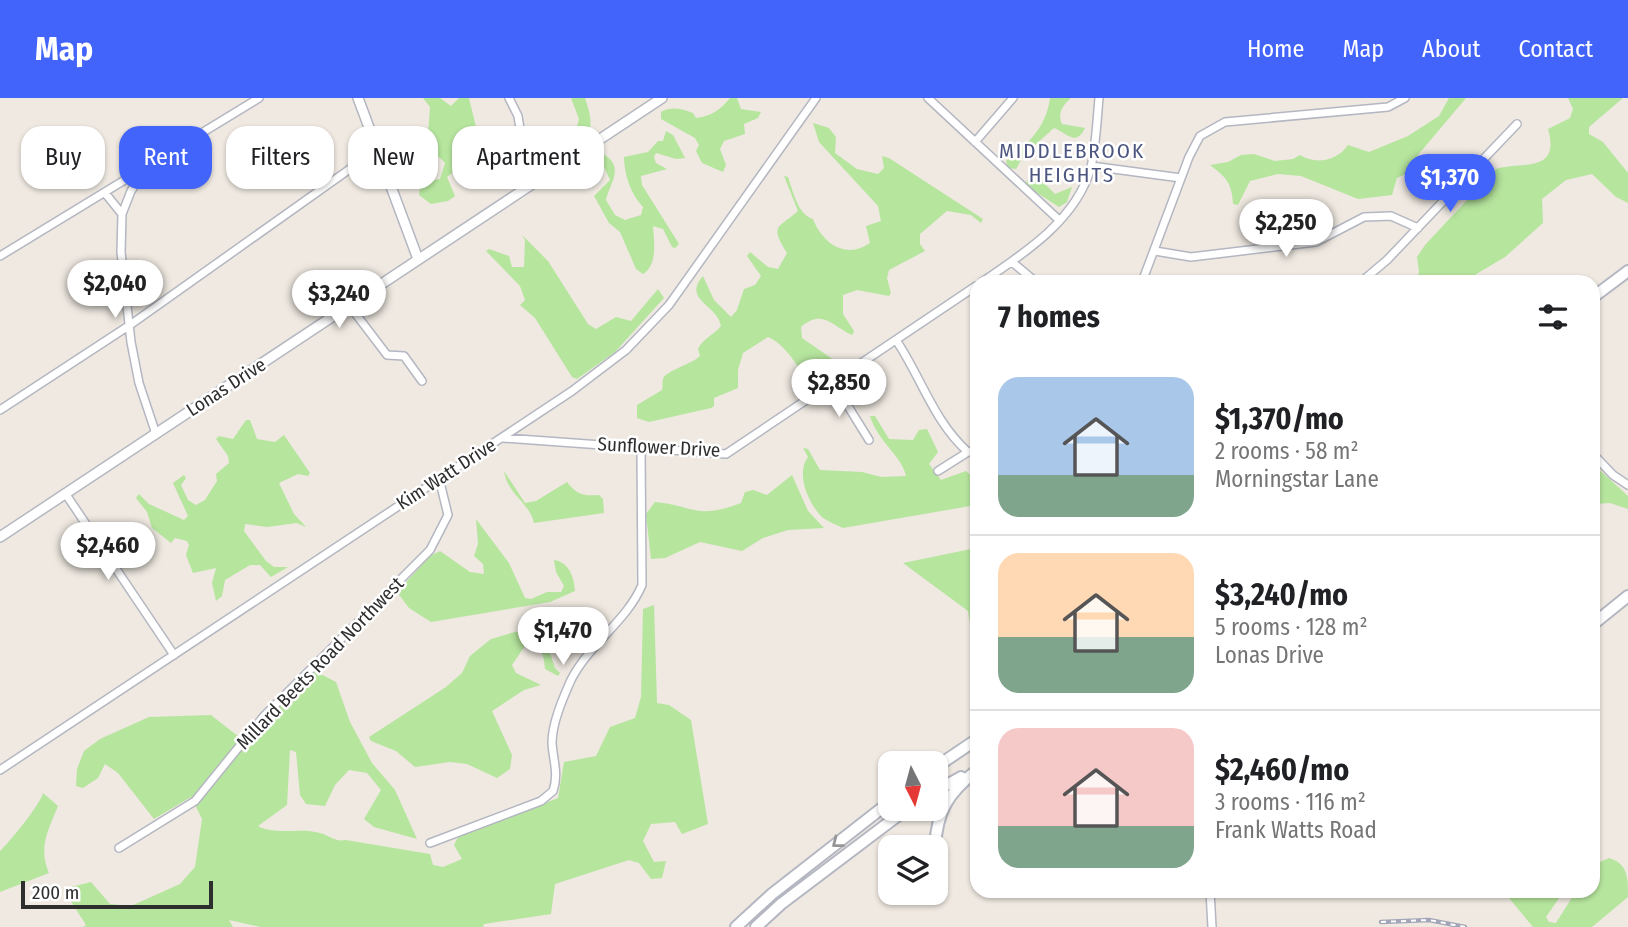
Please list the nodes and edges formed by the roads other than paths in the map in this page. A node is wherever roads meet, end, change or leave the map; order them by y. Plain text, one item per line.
1 (259, 98) edge
2 (358, 98) edge
3 (509, 98) edge
4 (662, 98) edge
5 (816, 98) edge
6 (928, 98) edge
7 (1013, 98) edge
8 (1100, 98) edge
9 (1405, 98) edge
10 (1517, 124) dead end
11 (369, 126) edge
12 (520, 126) edge
13 (212, 127) edge
14 (604, 136) edge
15 (975, 142) junction
16 (1091, 166) junction
17 (348, 170) edge
18 (1181, 178) junction
19 (119, 184) edge
20 (132, 189) edge
21 (393, 189) edge
22 (524, 189) edge
23 (105, 193) junction
24 (121, 214) junction
25 (1059, 220) junction
26 (1418, 228) junction
27 (1155, 251) junction
28 (0, 256) edge
29 (418, 259) junction
30 (1012, 261) junction
31 (1628, 271) edge
32 (992, 275) edge
33 (1028, 275) edge
34 (1145, 275) edge
35 (1369, 275) edge
36 (970, 290) edge
37 (1600, 292) edge
38 (349, 305) junction
39 (130, 325) junction
40 (896, 340) junction
41 (422, 382) dead end
42 (833, 382) junction
43 (0, 410) edge
44 (156, 433) junction
45 (502, 438) junction
46 (869, 440) dead end
47 (641, 448) junction
48 (970, 450) edge
49 (970, 452) edge
50 (1600, 461) edge
51 (938, 471) dead end
52 (439, 478) junction
53 (1628, 485) edge
54 (65, 494) junction
55 (1, 534) edge
56 (1628, 596) edge
57 (1600, 619) edge
58 (174, 655) junction
59 (970, 744) edge
60 (948, 760) edge
61 (0, 770) edge
62 (970, 773) edge
63 (970, 775) edge
64 (948, 785) edge
65 (878, 811) edge
66 (891, 821) edge
67 (936, 835) edge
68 (430, 843) dead end
69 (119, 848) dead end
70 (1210, 898) edge
71 (736, 927) edge
72 (755, 927) edge
73 (1212, 927) edge

1 - 13 street
2 - 11 street
3 - 12 street
4 - 14 street, Lonas Drive
5 - 45 street, Kim Watt Drive
6 - 15 street
7 - 15 street
8 - 16 street
9 - 18 street
10 - 26 street
15 - 25 street
16 - 18 street
16 - 25 street
17 - 39 street
18 - 27 street
19 - 23 street
20 - 24 street
21 - 29 street
22 - 29 street, Lonas Drive
23 - 24 street
23 - 28 street
24 - 39 street
25 - 30 street
26 - 27 street
26 - 35 street
27 - 34 street
29 - 38 street, Lonas Drive
30 - 32 street
30 - 33 street
31 - 37 main road
36 - 40 street, Sunflower Drive
38 - 41 street
38 - 44 street, Lonas Drive
39 - 43 street
39 - 44 street
40 - 42 street, Sunflower Drive
40 - 48 street
42 - 46 street
42 - 47 street, Sunflower Drive
44 - 54 street, Lonas Drive
45 - 47 street, Sunflower Drive
45 - 52 street, Kim Watt Drive
47 - 68 street
49 - 51 street
50 - 53 street
52 - 58 street, Kim Watt Drive
52 - 69 street, Millard Beets Road Northwest
54 - 55 street, Lonas Drive
54 - 58 street
56 - 57 main road
58 - 61 street, Kim Watt Drive
59 - 60 main road
62 - 64 main road
63 - 67 main road
65 -> 71 main road
66 - 72 main road
70 - 73 street

